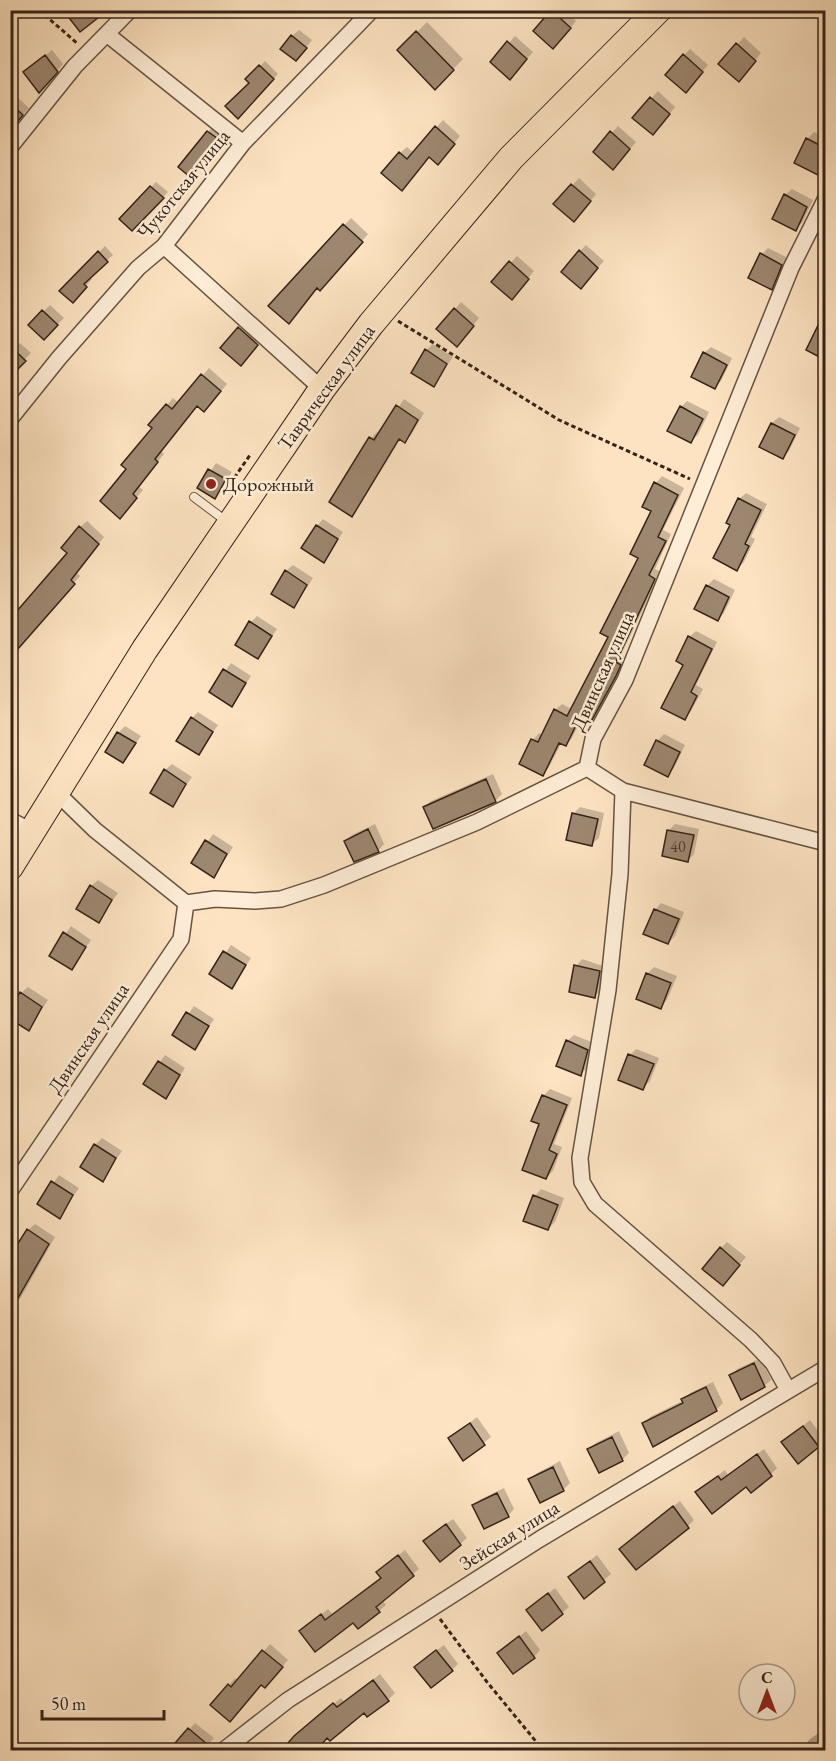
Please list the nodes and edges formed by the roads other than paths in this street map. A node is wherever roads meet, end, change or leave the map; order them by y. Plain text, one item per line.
1 (129, 10) edge
2 (372, 10) edge
3 (658, 10) edge
4 (108, 34) junction
5 (243, 143) junction
6 (10, 147) edge
7 (825, 198) edge
8 (164, 246) junction
9 (322, 389) junction
10 (10, 419) edge
11 (194, 497) dead end
12 (230, 524) junction
13 (587, 768) junction
14 (623, 791) junction
15 (57, 793) junction
16 (21, 825) edge
17 (825, 843) edge
18 (10, 867) edge
19 (186, 903) junction
20 (10, 1191) edge
21 (825, 1368) edge
22 (788, 1390) junction
23 (224, 1750) edge

1 - 4 street
2 - 5 street, Чукотская улица
3 - 9 main road, Таврическая улица
4 - 5 street
4 - 6 street
5 - 8 street, Чукотская улица
7 - 13 street, Двинская улица
8 - 9 street
8 - 10 street, Чукотская улица
9 - 12 main road, Таврическая улица
11 - 12 lane
12 - 15 main road, Таврическая улица
13 - 14 street
13 - 19 street
14 - 17 street
14 - 22 street
15 - 16 main road, Таврическая улица
15 - 19 street
16 - 18 main road, Таврическая улица
19 - 20 street, Двинская улица
21 - 22 street, Зейская улица
22 - 23 street, Зейская улица

